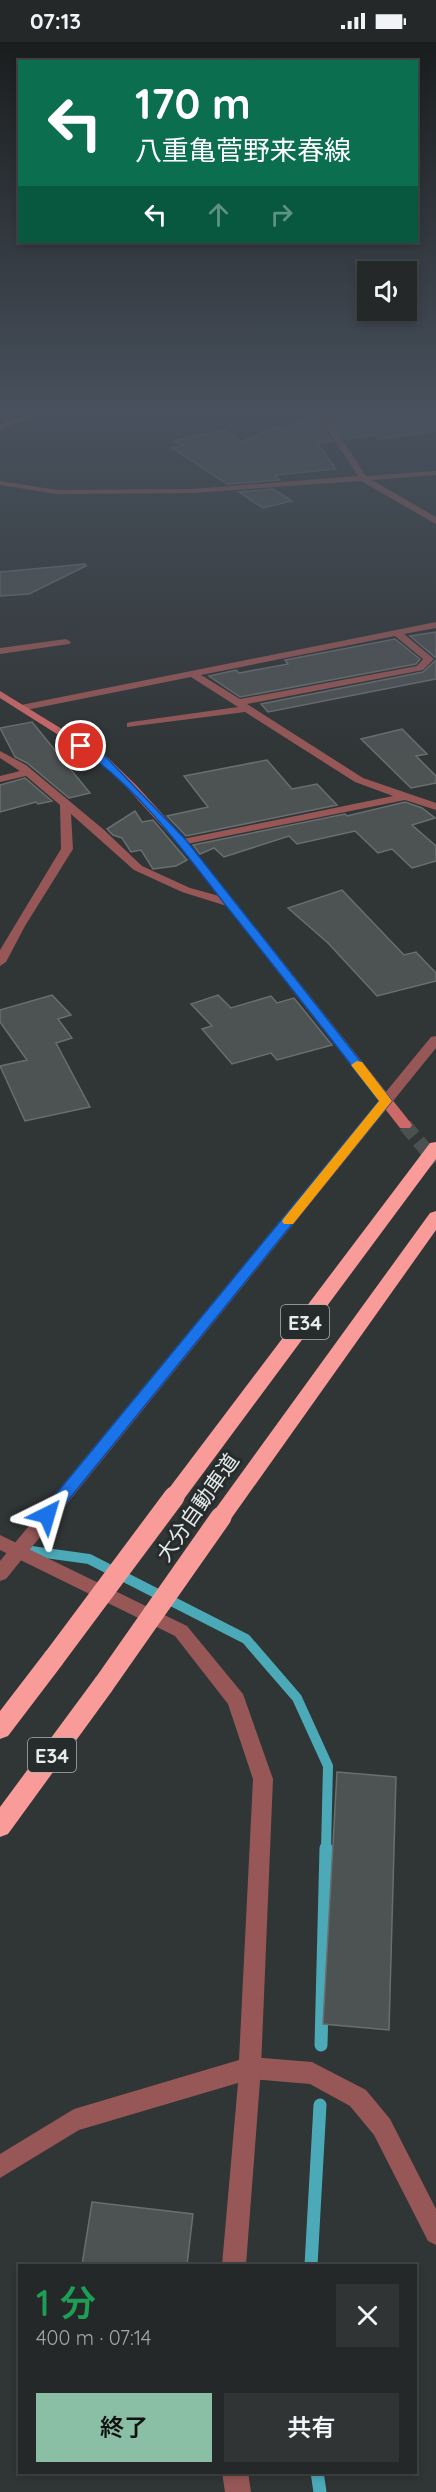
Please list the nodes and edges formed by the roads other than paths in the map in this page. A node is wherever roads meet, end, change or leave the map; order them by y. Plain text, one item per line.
1 (436, 625) edge
2 (397, 633) junction
3 (66, 642) dead end
4 (0, 651) edge
5 (193, 674) junction
6 (0, 694) edge
7 (241, 706) junction
8 (21, 708) junction
9 (131, 725) dead end
10 (0, 754) edge
11 (28, 772) junction
12 (0, 779) edge
13 (403, 797) junction
14 (65, 804) junction
15 (436, 807) edge
16 (182, 842) junction
17 (230, 903) junction
18 (0, 962) edge
19 (436, 1040) edge
20 (386, 1101) junction
21 (405, 1125) tunnel mouth
22 (436, 1147) edge
23 (436, 1217) edge
24 (9, 1546) edge
25 (0, 1574) edge
26 (0, 1729) edge
27 (0, 1826) edge
28 (250, 2068) junction
29 (0, 2167) edge
30 (436, 2233) edge
31 (234, 2264) edge
32 (235, 2474) edge
33 (238, 2492) edge

1 - 2 street
2 - 5 street
2 - 7 street
3 - 4 street
5 - 7 street
5 - 8 street
6 - 8 main road
7 - 9 street
7 - 13 street
8 - 16 main road
10 - 11 street
11 - 12 street
11 - 14 street
13 - 15 street
13 - 16 street
14 - 17 street
14 - 18 street
16 - 17 main road
17 - 20 main road
19 - 20 street
20 - 21 main road
20 - 24 street
22 - 26 highway, 大分自動車道 / E34, bridge
23 - 27 highway, 大分自動車道 / E34, bridge
24 - 25 street
24 - 28 street
28 - 29 street
28 - 30 street
28 - 31 street
32 - 33 street

